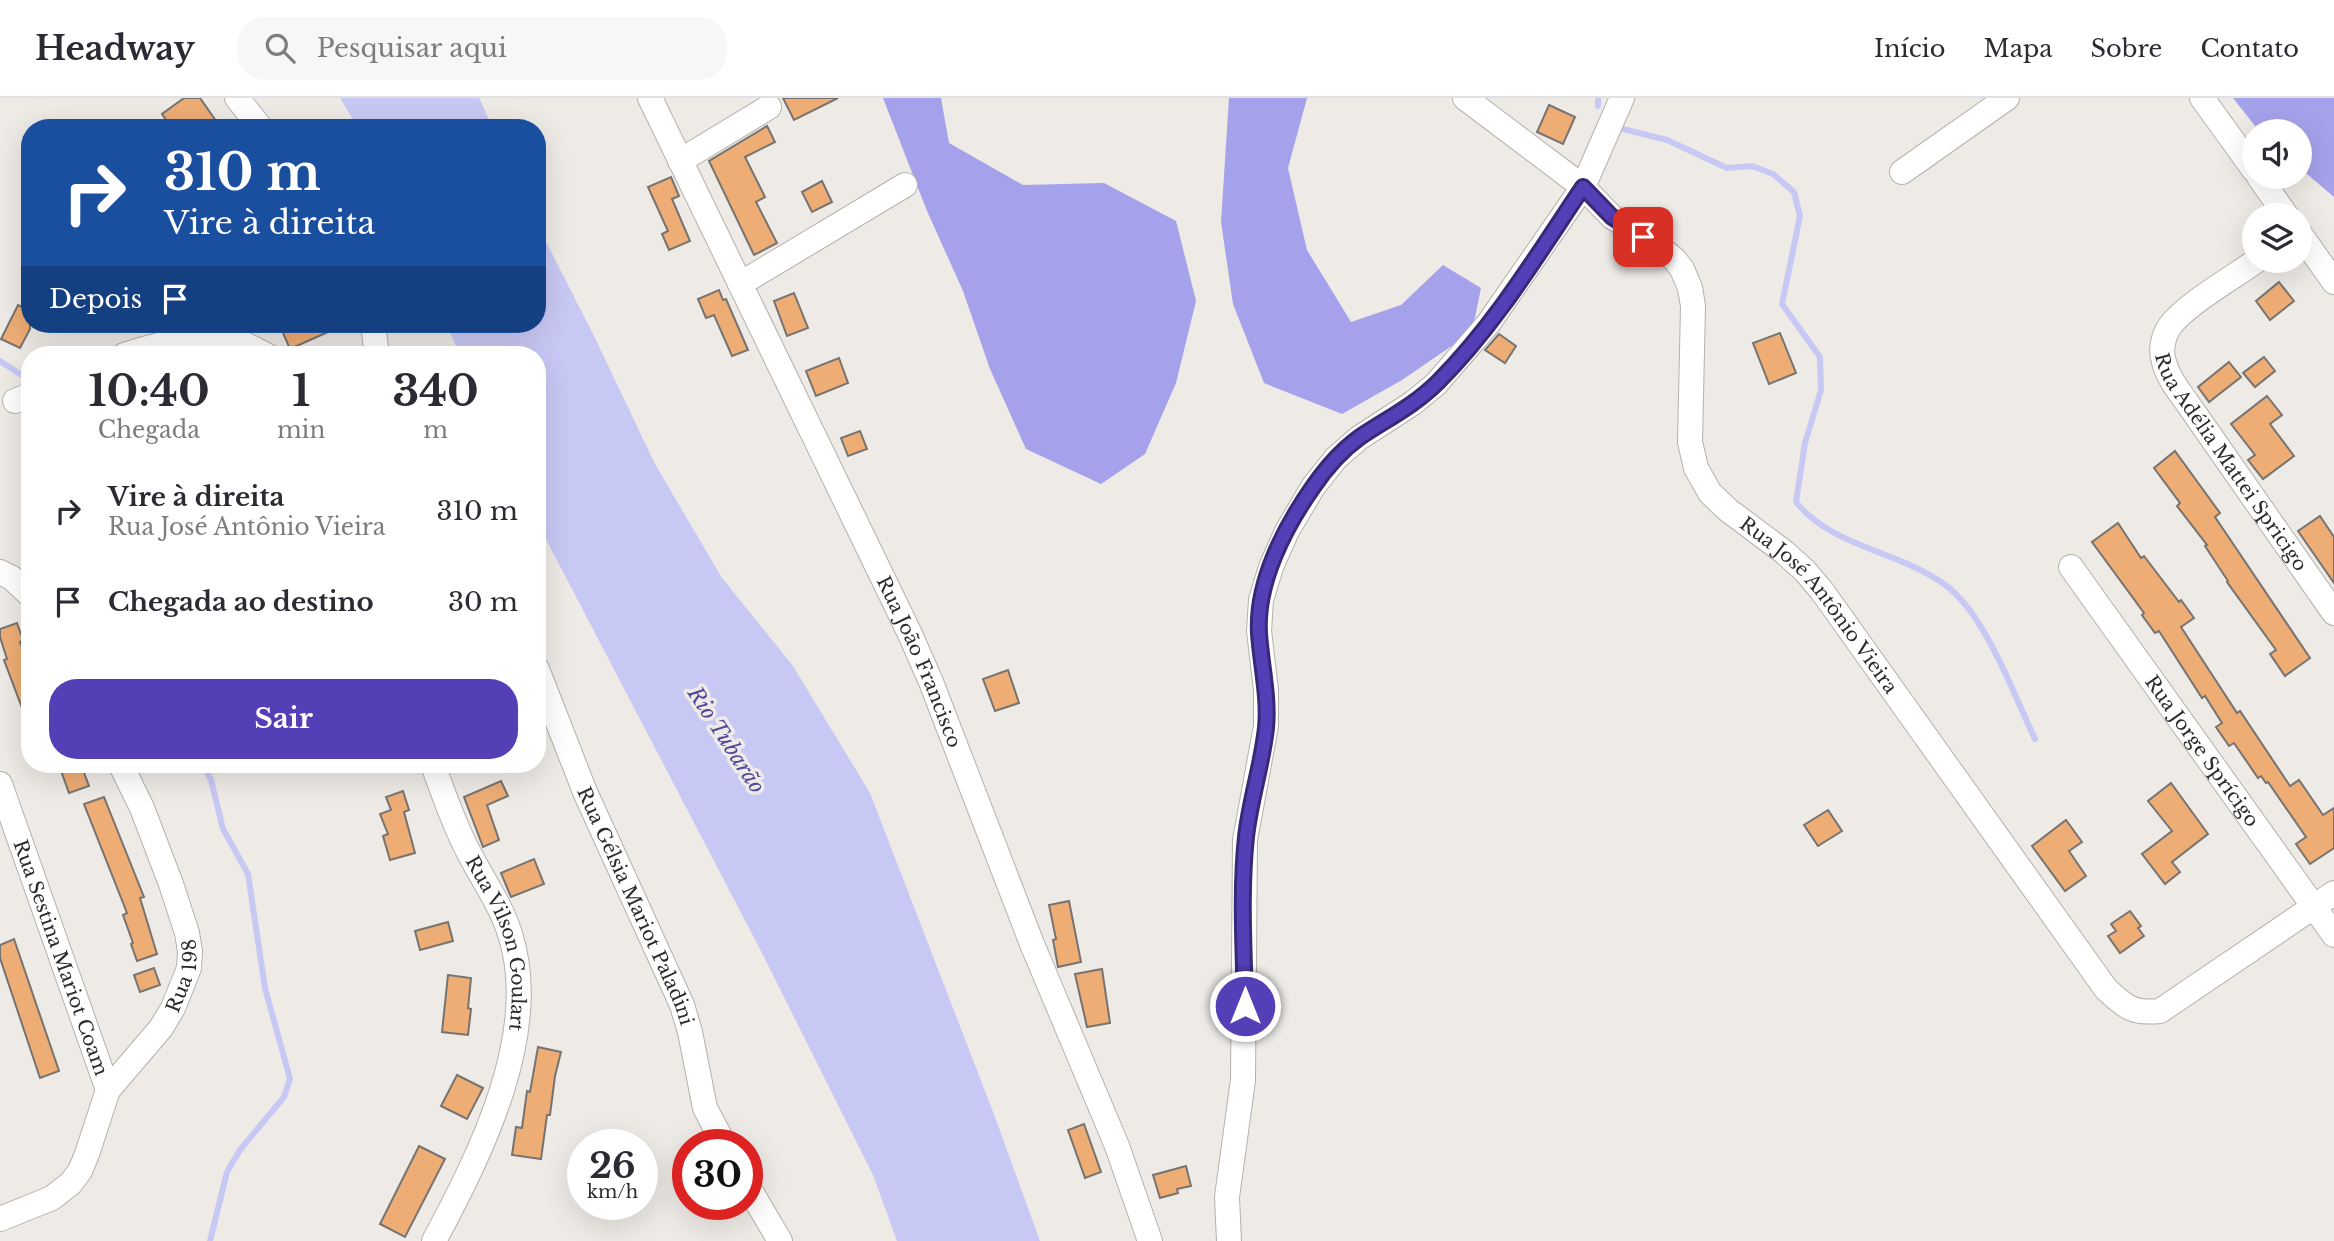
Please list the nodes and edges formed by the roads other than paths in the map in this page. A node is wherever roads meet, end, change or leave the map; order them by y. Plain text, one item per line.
1 (237, 98) edge
2 (650, 98) edge
3 (1465, 98) edge
4 (1622, 98) edge
5 (2007, 98) edge
6 (2202, 98) edge
7 (769, 107) dead end
8 (254, 119) edge
9 (2242, 153) edge
10 (680, 161) junction
11 (1902, 172) dead end
12 (905, 185) dead end
13 (1583, 187) junction
14 (2312, 251) edge
15 (2242, 271) edge
16 (2334, 282) edge
17 (740, 284) junction
18 (158, 346) edge
19 (246, 346) edge
20 (2071, 567) dead end
21 (0, 572) edge
22 (21, 586) edge
23 (2334, 613) edge
24 (546, 692) edge
25 (125, 773) edge
26 (436, 773) edge
27 (0, 784) edge
28 (2324, 900) edge
29 (2334, 935) edge
30 (108, 1090) junction
31 (716, 1129) edge
32 (763, 1212) edge
33 (0, 1219) edge
34 (434, 1241) edge
35 (780, 1241) edge
36 (1150, 1241) edge
37 (1229, 1241) edge

1 - 8 street
2 - 10 street, Rua João Francisco
3 - 13 street, Rua José Antônio Vieira
4 - 13 street
5 - 11 street
6 - 9 street
7 - 10 street
10 - 17 street, Rua João Francisco
12 - 17 street
13 - 28 street, Rua José Antônio Vieira
13 - 37 street
14 - 16 street
15 - 23 street, Rua Adélia Mattei Spricigo
17 - 36 street, Rua João Francisco
18 - 19 street
20 - 28 street, Rua Jorge Sprícigo
21 - 22 street
24 - 31 street, Rua Gélsia Mariot Paladini
25 - 30 street, Rua 198
26 - 34 street, Rua Vilson Goulart
27 - 30 street, Rua Sestina Mariot Coam
28 - 29 street, Rua Jorge Sprícigo
30 - 33 street
32 - 35 street

